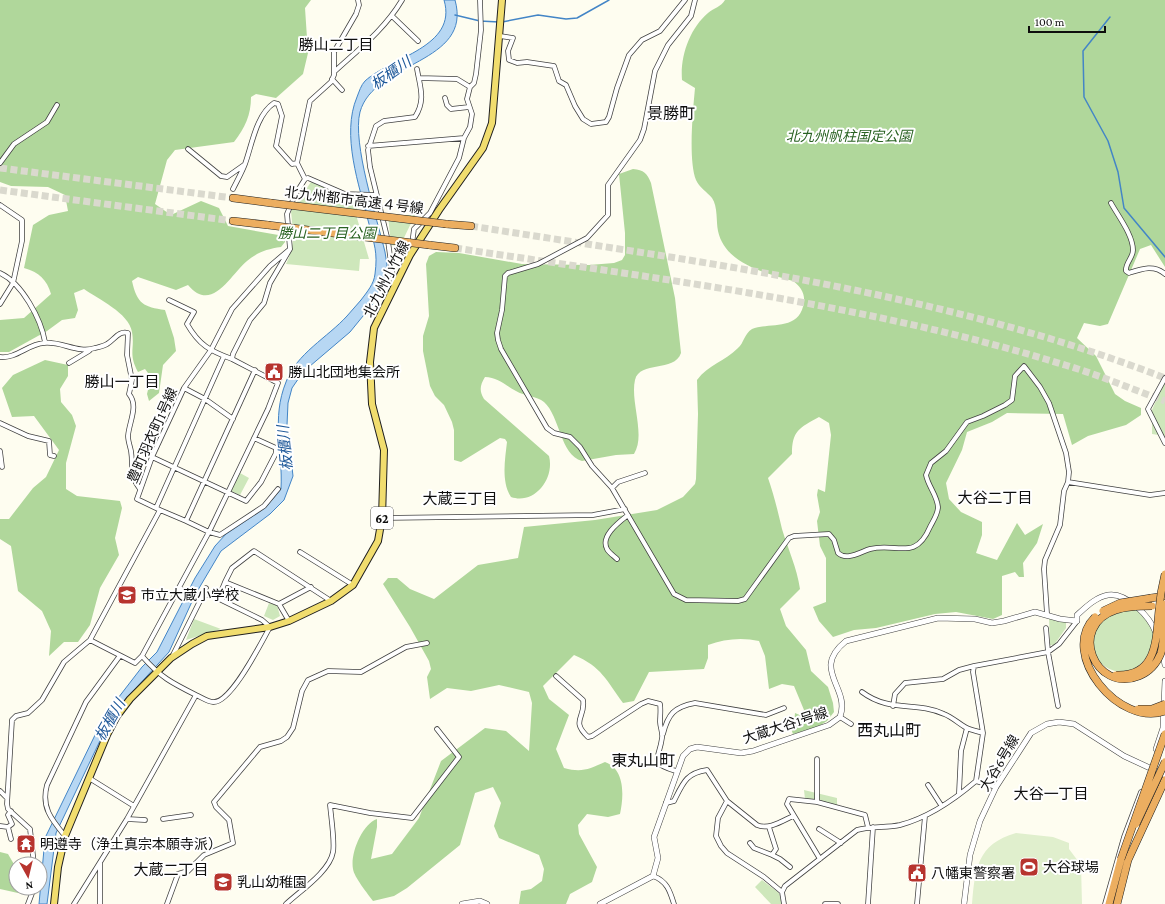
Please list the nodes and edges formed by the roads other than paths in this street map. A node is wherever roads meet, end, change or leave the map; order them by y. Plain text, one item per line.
1 (358, 0) edge
2 (402, 0) edge
3 (480, 0) edge
4 (502, 0) edge
5 (685, 0) edge
6 (695, 0) edge
7 (392, 16) junction
8 (500, 36) junction
9 (418, 41) dead end
10 (417, 69) dead end
11 (334, 72) junction
12 (419, 78) junction
13 (332, 79) junction
14 (470, 87) junction
15 (342, 90) dead end
16 (445, 98) dead end
17 (57, 105) dead end
18 (470, 107) junction
19 (464, 138) junction
20 (368, 146) junction
21 (188, 149) dead end
22 (0, 163) edge
23 (297, 163) junction
24 (245, 165) junction
25 (305, 179) junction
26 (233, 189) dead end
27 (375, 195) junction
28 (233, 198) tunnel mouth
29 (1111, 203) dead end
30 (0, 205) edge
31 (233, 221) tunnel mouth
32 (471, 226) tunnel mouth
33 (455, 248) tunnel mouth
34 (290, 249) junction
35 (410, 255) junction
36 (0, 273) edge
37 (1165, 274) edge
38 (13, 283) junction
39 (394, 286) junction
40 (169, 300) dead end
41 (0, 304) edge
42 (45, 342) junction
43 (91, 350) junction
44 (211, 350) junction
45 (224, 356) junction
46 (0, 357) edge
47 (232, 359) junction
48 (69, 362) dead end
49 (255, 370) junction
50 (1165, 378) edge
51 (184, 388) junction
52 (205, 399) junction
53 (232, 419) junction
54 (0, 423) edge
55 (254, 438) junction
56 (1165, 443) edge
57 (0, 451) edge
58 (54, 456) dead end
59 (152, 457) junction
60 (2, 467) dead end
61 (175, 468) junction
62 (646, 473) dead end
63 (205, 481) junction
64 (1068, 482) junction
65 (612, 488) junction
66 (278, 489) dead end
67 (140, 490) junction
68 (228, 492) junction
69 (1165, 493) edge
70 (158, 509) junction
71 (625, 509) junction
72 (628, 515) junction
73 (382, 518) junction
74 (186, 521) junction
75 (209, 532) junction
76 (300, 552) dead end
77 (617, 559) dead end
78 (1165, 574) edge
79 (225, 582) junction
80 (353, 585) junction
81 (179, 588) junction
82 (206, 588) dead end
83 (311, 588) junction
84 (1165, 596) edge
85 (201, 597) junction
86 (218, 598) junction
87 (331, 600) junction
88 (279, 604) junction
89 (1165, 604) edge
90 (1046, 614) junction
91 (288, 621) junction
92 (1077, 621) junction
93 (270, 627) junction
94 (1046, 628) dead end
95 (90, 640) junction
96 (427, 644) dead end
97 (1048, 652) junction
98 (142, 656) junction
99 (119, 657) junction
100 (171, 658) junction
101 (1165, 665) edge
102 (974, 666) junction
103 (1098, 666) junction
104 (155, 672) junction
105 (556, 676) dead end
106 (1165, 682) edge
107 (862, 692) dead end
108 (196, 695) junction
109 (1165, 704) edge
110 (1122, 705) junction
111 (893, 706) junction
112 (1058, 706) dead end
113 (784, 708) dead end
114 (1165, 711) edge
115 (840, 717) junction
116 (851, 724) dead end
117 (967, 728) junction
118 (437, 729) dead end
119 (982, 733) junction
120 (1165, 734) edge
121 (662, 737) junction
122 (817, 759) dead end
123 (1165, 762) edge
124 (1150, 769) junction
125 (676, 772) junction
126 (1165, 775) edge
127 (90, 778) junction
128 (1165, 780) edge
129 (976, 781) junction
130 (928, 785) dead end
131 (996, 787) junction
132 (0, 790) edge
133 (959, 793) junction
134 (6, 797) junction
135 (727, 801) junction
136 (817, 802) junction
137 (666, 803) junction
138 (134, 806) junction
139 (942, 806) junction
140 (11, 811) junction
141 (191, 815) dead end
142 (793, 816) junction
143 (925, 816) junction
144 (127, 819) junction
145 (163, 819) dead end
146 (146, 820) dead end
147 (0, 826) edge
148 (769, 826) junction
149 (8, 827) junction
150 (868, 827) junction
151 (873, 827) junction
152 (819, 829) dead end
153 (65, 836) junction
154 (11, 839) dead end
155 (750, 843) dead end
156 (840, 843) junction
157 (772, 855) junction
158 (33, 856) edge
159 (820, 859) junction
160 (1121, 859) junction
161 (100, 863) junction
162 (790, 867) dead end
163 (653, 876) junction
164 (782, 892) junction
165 (54, 904) edge
166 (74, 904) edge
167 (100, 904) edge
168 (167, 904) edge
169 (286, 904) edge
170 (462, 904) edge
171 (487, 904) edge
172 (600, 904) edge
173 (674, 904) edge
174 (784, 904) edge
175 (825, 904) edge
176 (838, 904) edge
177 (868, 904) edge
178 (917, 904) edge
179 (964, 904) edge
180 (1104, 904) edge
181 (1109, 904) edge
182 (1117, 904) edge

1 - 11 street
2 - 7 street
3 - 14 street
4 - 8 main road, 北九州小竹線 / 62
5 - 8 street
6 - 65 street
7 - 9 street
7 - 11 street
8 - 35 main road, 北九州小竹線 / 62
10 - 12 street
11 - 13 street
12 - 14 street
12 - 20 street
13 - 15 street
13 - 23 street
14 - 18 street
16 - 18 street
17 - 22 street
18 - 19 street
19 - 20 street
19 - 35 street
20 - 27 street
21 - 24 street
23 - 24 street
23 - 25 street
24 - 26 street
25 - 27 street
25 - 34 street
27 - 39 street
28 - 32 highway, 北九州都市高速４号線, bridge
29 - 37 street
30 - 38 street
31 - 33 highway, bridge
34 - 44 street, 豊町羽衣町1号線
34 - 47 street
35 - 39 main road, 北九州小竹線 / 62
36 - 38 street
38 - 41 street
38 - 42 street
39 - 73 main road, 北九州小竹線 / 62
40 - 44 street
42 - 43 street
42 - 46 street
43 - 48 street
43 - 67 street
44 - 45 street
44 - 51 street, 豊町羽衣町1号線
45 - 47 street
45 - 52 street
47 - 49 street
49 - 53 street
49 - 55 street
50 - 56 street
51 - 52 street
51 - 59 street, 豊町羽衣町1号線
52 - 53 street
52 - 61 street
53 - 63 street
54 - 58 street
55 - 68 street
55 - 68 street
57 - 60 street
59 - 61 street
59 - 67 street, 豊町羽衣町1号線
61 - 63 street
61 - 70 street
62 - 65 street
63 - 68 street
63 - 74 street
64 - 69 street
64 - 72 street
64 - 90 street
65 - 71 street
66 - 75 street
67 - 70 street, 豊町羽衣町1号線
68 - 75 street
70 - 74 street
70 - 95 street
71 - 72 street
71 - 73 street
72 - 77 street
73 - 80 main road, 北九州小竹線 / 62
74 - 75 street
75 - 81 street
76 - 80 street
78 - 103 highway, bridge
79 - 83 street
79 - 86 street
79 - 88 street
80 - 87 main road, 北九州小竹線 / 62
81 - 85 street
81 - 98 street
82 - 85 street
83 - 87 street
83 - 88 street
84 - 110 highway, bridge
85 - 86 street
85 - 100 street
86 - 93 street
87 - 91 main road, 北九州小竹線 / 62
88 - 91 street
89 - 103 highway, bridge
89 - 103 highway, bridge
90 - 92 street
90 - 115 street, 大蔵大谷1号線
91 - 93 main road, 北九州小竹線 / 62
92 - 97 street
92 - 101 street
93 - 100 main road, 北九州小竹線 / 62
93 - 108 street
94 - 97 street
95 - 99 street
95 - 134 street
96 - 168 street
97 - 102 street
97 - 112 street
98 - 99 street
98 - 104 street
99 - 153 street
100 - 104 main road, 北九州小竹線 / 62
102 - 111 street
102 - 119 street
104 - 108 street
104 - 127 main road, 北九州小竹線 / 62
105 - 121 street
106 - 124 street
107 - 111 street
108 - 138 street
109 - 110 highway, bridge
110 - 114 highway, bridge
111 - 117 street
113 - 121 street
115 - 116 street
115 - 125 street, 大蔵大谷1号線
117 - 119 street
117 - 133 street
118 - 169 street
119 - 129 street
120 - 160 highway, bridge
121 - 125 street
122 - 136 street
123 - 160 highway, bridge
124 - 126 street, 大谷6号線
124 - 131 street, 大谷6号線
124 - 180 street
125 - 137 street, 大蔵大谷1号線
127 - 138 street
127 - 153 main road, 北九州小竹線 / 62
128 - 182 highway
129 - 131 street
129 - 133 street
130 - 139 street
131 - 179 street, 大谷6号線
132 - 134 street
133 - 139 street
134 - 140 street
135 - 137 street
135 - 148 street
135 - 164 street
136 - 142 street
136 - 150 street
137 - 163 street, 大蔵大谷1号線
138 - 144 street
139 - 143 street
140 - 149 street
140 - 158 street
141 - 145 street
142 - 148 street
142 - 159 street
143 - 151 street
143 - 178 street
144 - 146 street
144 - 161 street
147 - 149 street
148 - 157 street
149 - 154 street
150 - 151 street
150 - 156 street
151 - 177 street
152 - 156 street
153 - 165 main road, 北九州小竹線 / 62
155 - 157 street
156 - 159 street
157 - 162 street
159 - 164 street
160 - 181 highway
161 - 166 street
161 - 167 street
163 - 172 street
163 - 173 street
164 - 174 street
170 - 171 street
175 - 176 street

